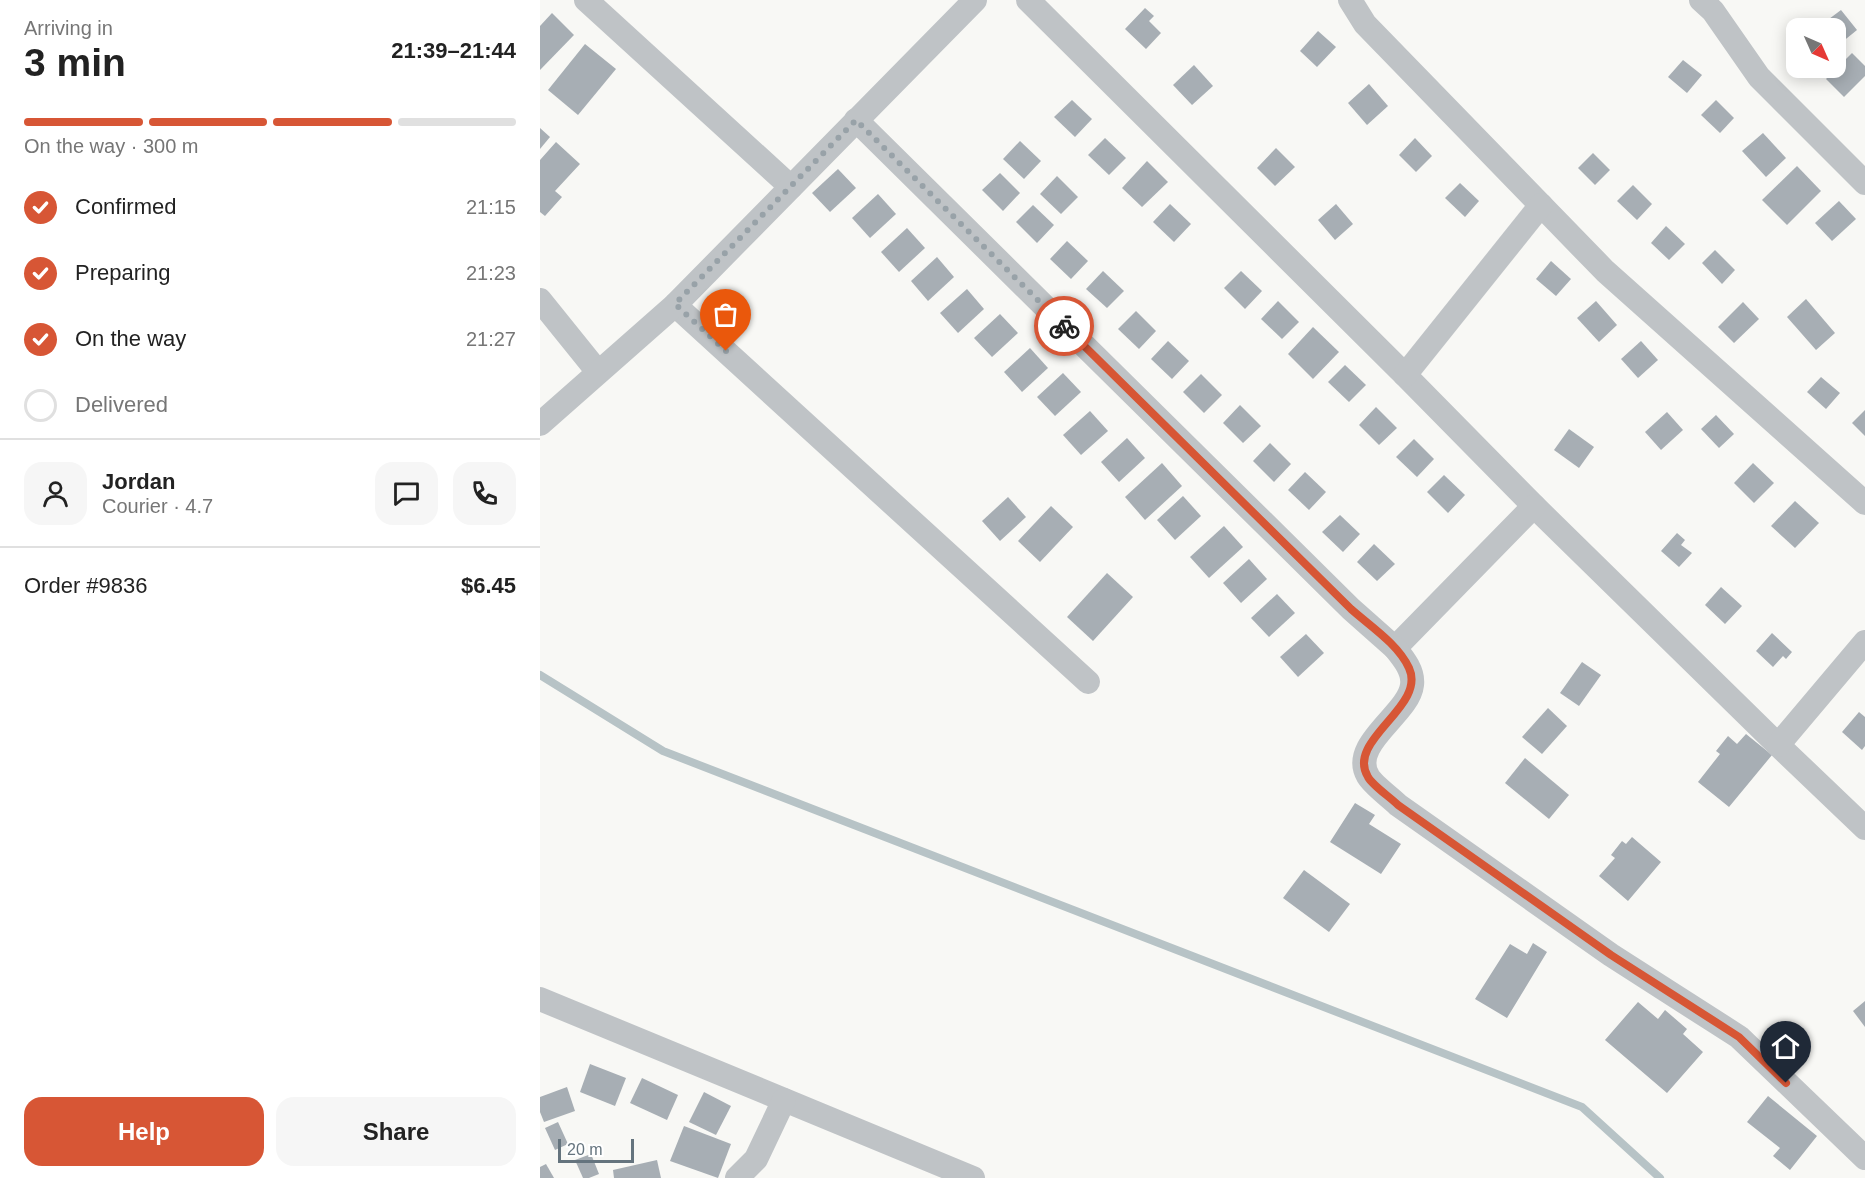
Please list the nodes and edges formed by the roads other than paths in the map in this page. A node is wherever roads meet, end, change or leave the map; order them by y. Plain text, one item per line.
1 (586, 0) edge
2 (975, 0) edge
3 (1028, 0) edge
4 (1350, 0) edge
5 (1714, 4) edge
6 (856, 120) junction
7 (1865, 183) edge
8 (791, 187) junction
9 (1541, 205) junction
10 (540, 300) edge
11 (675, 304) junction
12 (598, 372) junction
13 (1405, 375) junction
14 (540, 424) edge
15 (1865, 503) edge
16 (1534, 506) junction
17 (1395, 648) junction
18 (1862, 653) edge
19 (1088, 682) dead end
20 (1778, 745) junction
21 (1865, 828) edge
22 (540, 999) edge
23 (784, 1100) junction
24 (1865, 1158) edge
25 (737, 1178) edge
26 (972, 1178) edge

1 - 8 street
2 - 6 street
3 - 13 street
4 - 9 street
5 - 7 street
6 - 8 street
6 - 17 street
8 - 11 street
9 - 13 street
9 - 15 street
10 - 12 street
11 - 12 street
11 - 19 street
12 - 14 street
13 - 16 street
16 - 17 street
16 - 20 street
17 - 24 street
18 - 20 street
20 - 21 street
22 - 23 street
23 - 25 street
23 - 26 street

